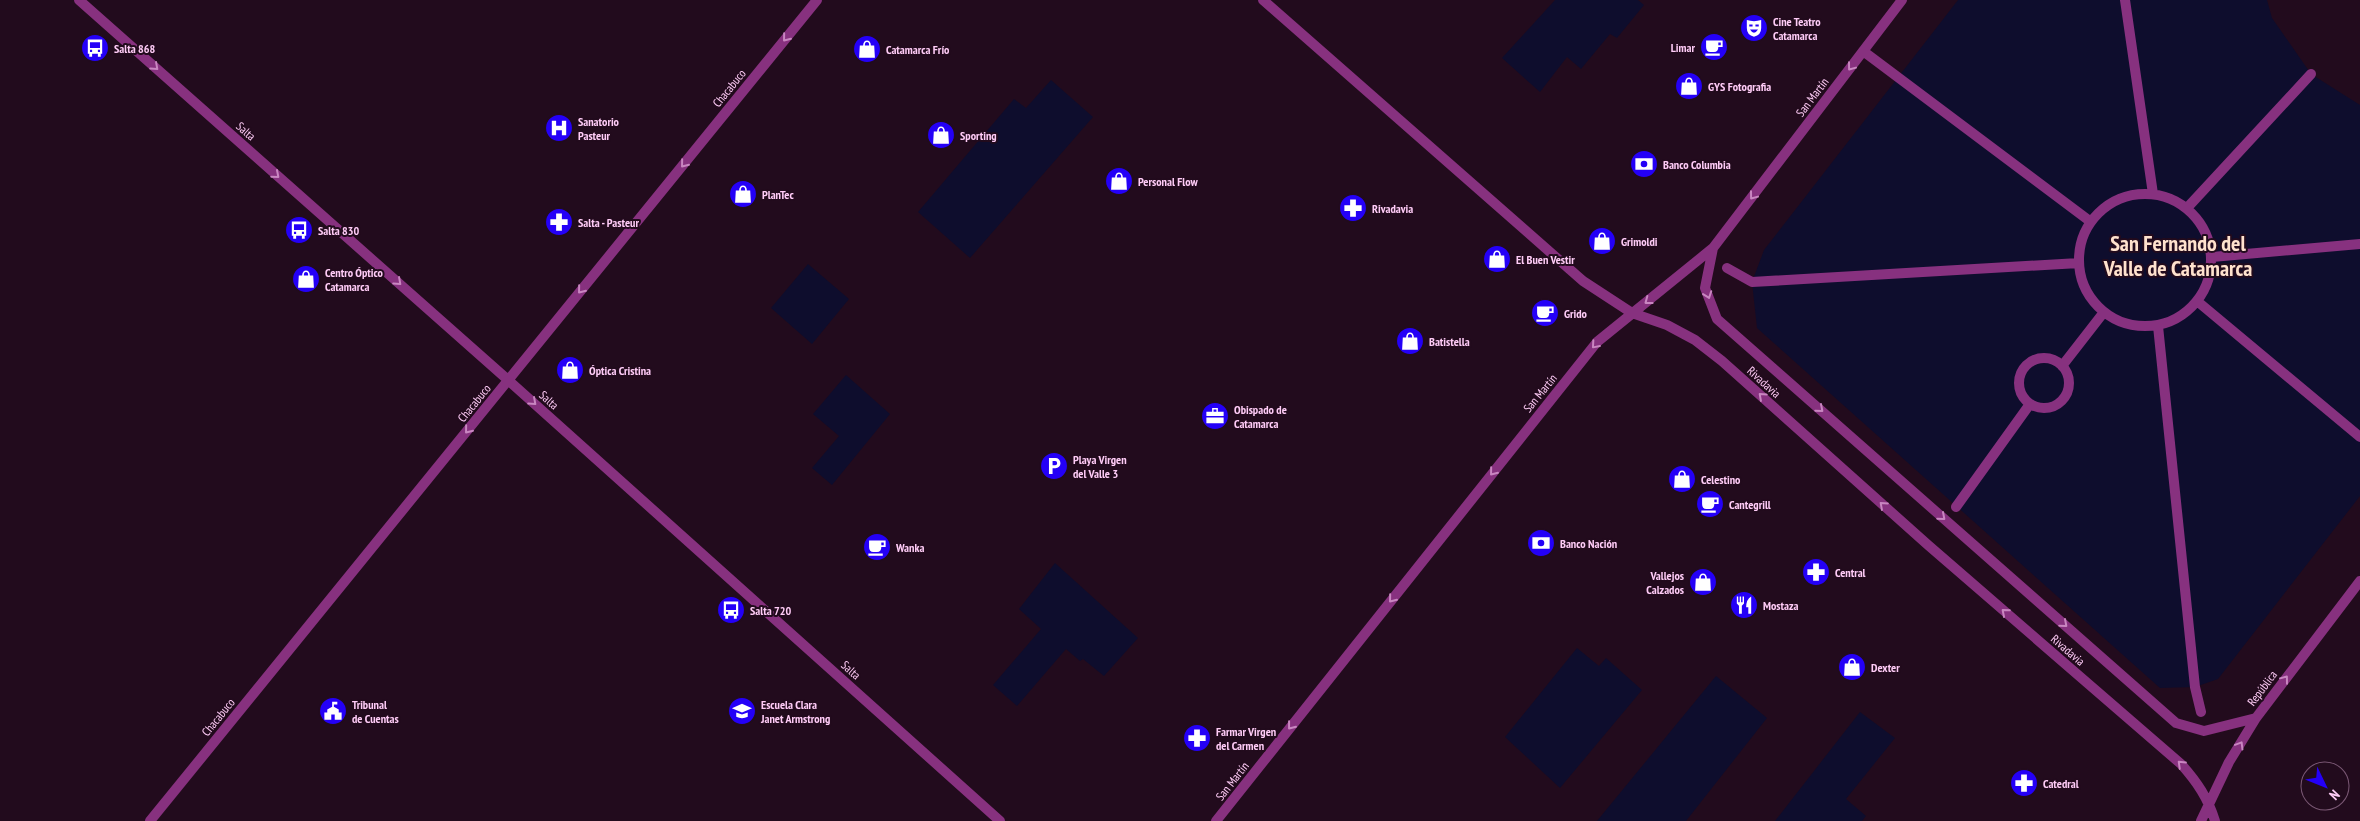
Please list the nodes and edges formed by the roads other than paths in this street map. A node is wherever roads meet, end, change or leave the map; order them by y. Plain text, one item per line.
1 (79, 0) edge
2 (817, 0) edge
3 (1263, 0) edge
4 (1902, 0) edge
5 (2125, 0) edge
6 (1863, 51) junction
7 (2311, 74) dead end
8 (2153, 194) junction
9 (2187, 208) junction
10 (2091, 222) junction
11 (2360, 244) edge
12 (1713, 248) junction
13 (2212, 257) junction
14 (2078, 263) junction
15 (1727, 268) dead end
16 (2197, 301) junction
17 (2104, 312) junction
18 (1632, 313) junction
19 (2158, 326) junction
20 (2062, 366) junction
21 (508, 380) junction
22 (2030, 404) junction
23 (2360, 436) edge
24 (1956, 507) dead end
25 (2360, 581) edge
26 (2201, 712) dead end
27 (2256, 718) junction
28 (2209, 803) junction
29 (150, 821) edge
30 (1000, 821) edge
31 (1216, 821) edge
32 (2201, 821) edge
33 (2215, 821) edge

1 -> 21 street, Salta
2 -> 21 street, Chacabuco
3 - 18 street, Rivadavia
4 - 6 street, San Martín
5 - 8 street
6 - 10 street
6 -> 12 street, San Martín
7 - 9 street
8 - 9 street
8 - 10 street
9 - 13 street
10 - 14 street
11 - 13 street
12 -> 18 street, San Martín
12 -> 27 street, Rivadavia
13 - 16 street
14 - 15 street
14 - 17 street
16 - 19 street
16 - 23 street
17 - 19 street
17 - 20 street
28 -> 18 street, Rivadavia
18 -> 31 street, San Martín
19 - 26 street
20 - 22 street
20 - 22 street
21 -> 29 street, Chacabuco
21 -> 30 street, Salta
22 - 24 street
27 -> 25 street, República
28 -> 27 street, República
28 - 32 street, República
28 - 33 street, Rivadavia

